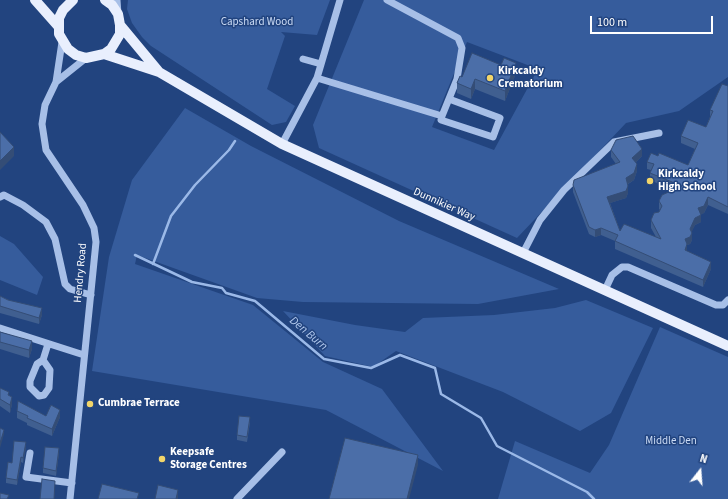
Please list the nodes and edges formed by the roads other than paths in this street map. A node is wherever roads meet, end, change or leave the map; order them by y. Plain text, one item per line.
1 (35, 0) edge
2 (73, 0) edge
3 (105, 0) edge
4 (117, 0) edge
5 (340, 0) edge
6 (387, 0) edge
7 (118, 14) junction
8 (120, 25) junction
9 (58, 26) junction
10 (62, 42) junction
11 (104, 54) junction
12 (86, 58) junction
13 (303, 60) dead end
14 (322, 64) junction
15 (159, 72) junction
16 (317, 78) junction
17 (56, 82) junction
18 (449, 99) junction
19 (442, 116) junction
20 (659, 133) dead end
21 (282, 144) junction
22 (0, 197) edge
23 (522, 253) junction
24 (604, 290) junction
25 (91, 295) junction
26 (728, 300) edge
27 (0, 328) edge
28 (48, 344) junction
29 (728, 346) edge
30 (84, 355) junction
31 (42, 360) junction
32 (282, 452) dead end
33 (30, 453) dead end
34 (72, 483) junction
35 (70, 499) edge
36 (237, 499) edge

1 - 9 main road
2 - 9 main road
3 - 7 main road
4 - 7 street
5 - 14 street
6 - 18 street
7 - 8 main road
8 - 11 main road
8 - 15 main road, Dunnikier Way
9 - 10 main road
10 - 12 main road
10 - 17 street, Hendry Road
11 - 12 main road
11 - 15 main road, Dunnikier Way
12 - 17 street, Hendry Road
13 - 14 street
14 - 16 street
15 - 21 main road, Dunnikier Way
16 - 19 street
16 - 21 street
17 - 25 street, Hendry Road
18 - 19 street
18 - 19 street
20 - 23 street
21 - 23 main road, Dunnikier Way
22 - 25 street
23 - 24 main road, Dunnikier Way
24 - 26 street
24 - 29 main road, Dunnikier Way
25 - 30 street, Hendry Road
27 - 28 street
28 - 30 street
28 - 31 street
30 - 34 street, Hendry Road
31 - 31 street
32 - 36 street
33 - 34 street
34 - 35 street, Hendry Road

